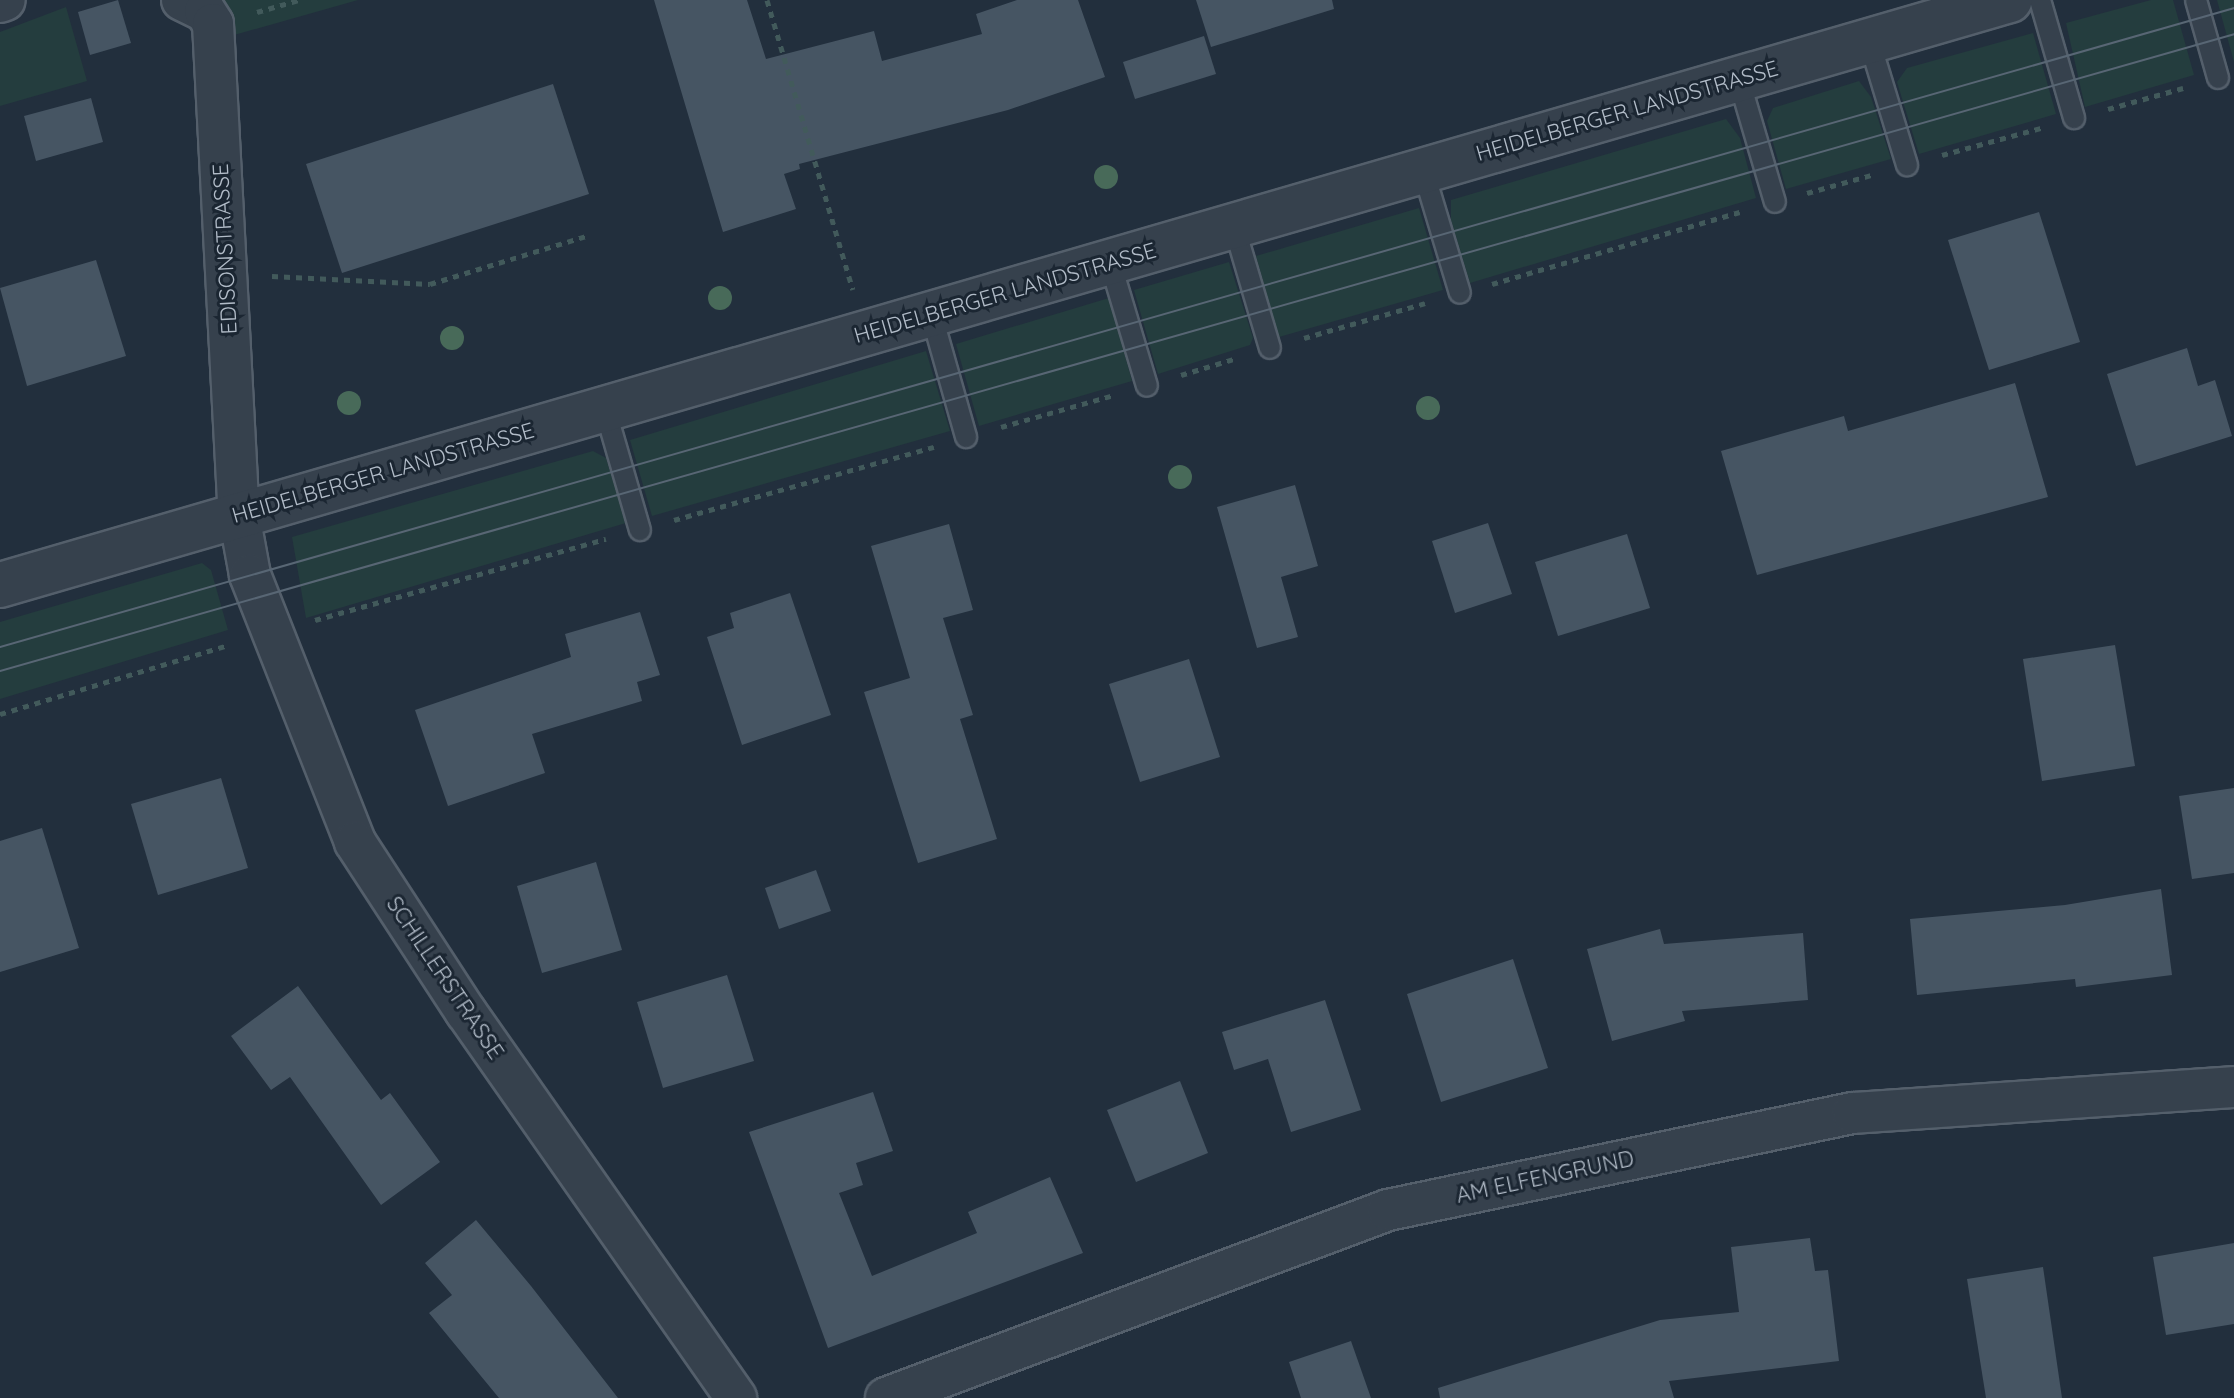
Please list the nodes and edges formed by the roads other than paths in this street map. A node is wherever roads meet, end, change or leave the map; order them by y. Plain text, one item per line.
1 (182, 0) edge
2 (2010, 0) edge
3 (2040, 0) edge
4 (2196, 0) edge
5 (1869, 40) junction
6 (2218, 78) dead end
7 (1739, 80) junction
8 (2074, 118) dead end
9 (1907, 165) dead end
10 (1423, 170) junction
11 (1775, 202) dead end
12 (1234, 226) junction
13 (1110, 262) junction
14 (1460, 293) dead end
15 (931, 313) junction
16 (1270, 348) dead end
17 (1147, 386) dead end
18 (605, 409) junction
19 (966, 437) dead end
20 (239, 515) junction
21 (640, 530) dead end
22 (0, 585) edge
23 (2234, 1087) edge
24 (736, 1398) edge
25 (886, 1398) edge

1 - 20 street, EDISONSTRASSE
2 - 5 street, HEIDELBERGER LANDSTRASSE
3 - 8 lane
4 - 6 lane
5 - 7 street, HEIDELBERGER LANDSTRASSE
5 - 9 lane
7 - 10 street, HEIDELBERGER LANDSTRASSE
7 - 11 lane
10 - 12 street, HEIDELBERGER LANDSTRASSE
10 - 14 lane
12 - 13 street, HEIDELBERGER LANDSTRASSE
12 - 16 lane
13 - 15 street, HEIDELBERGER LANDSTRASSE
13 - 17 lane
15 - 18 street, HEIDELBERGER LANDSTRASSE
15 - 19 lane
18 - 20 street, HEIDELBERGER LANDSTRASSE
18 - 21 lane
20 - 22 street, HEIDELBERGER LANDSTRASSE
20 - 24 street, SCHILLERSTRASSE
23 - 25 street, AM ELFENGRUND

